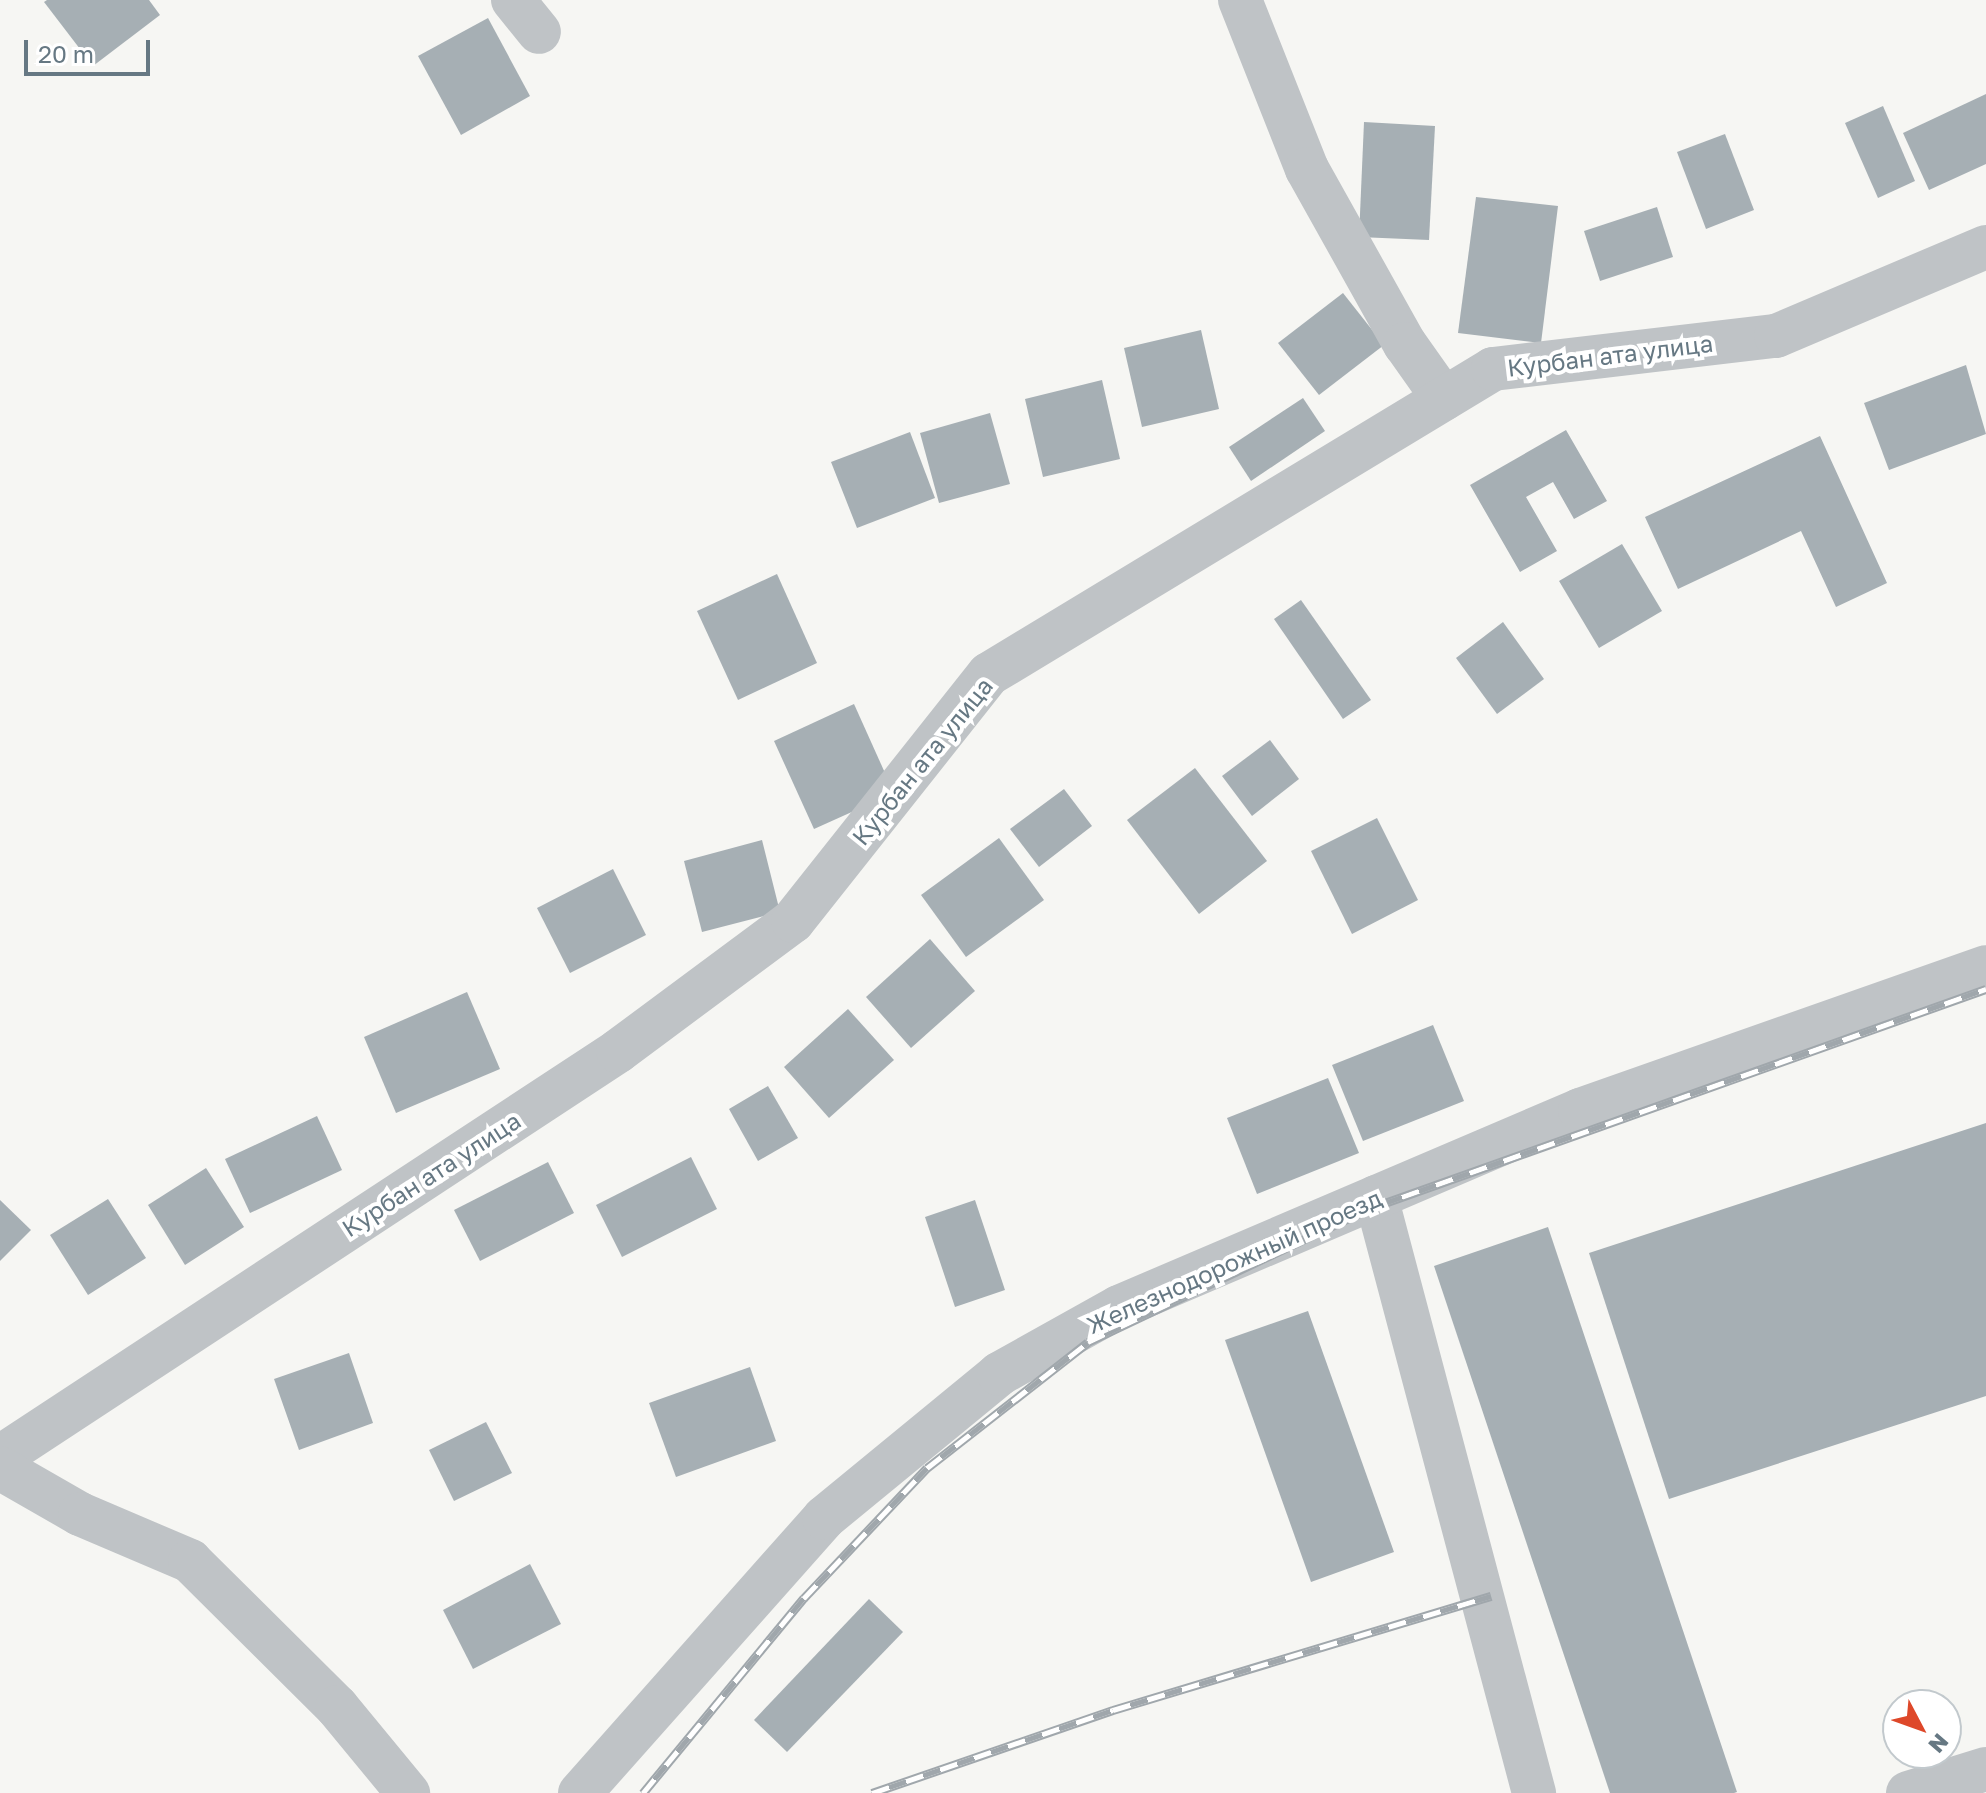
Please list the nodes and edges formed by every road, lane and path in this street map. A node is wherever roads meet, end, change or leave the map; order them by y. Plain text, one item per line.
1 (1240, 0) edge
2 (1986, 247) edge
3 (1444, 399) junction
4 (1986, 967) edge
5 (1376, 1197) junction
6 (0, 1457) edge
7 (0, 1468) edge
8 (1986, 1769) edge
9 (408, 1793) edge
10 (580, 1793) edge
11 (1534, 1793) edge
12 (1908, 1793) edge

1 - 3 street
2 - 3 street, Курбан ата улица
3 - 6 street, Курбан ата улица
4 - 5 street, Железнодорожный проезд
5 - 10 street, Железнодорожный проезд
5 - 11 street
7 - 9 street
8 - 12 street

